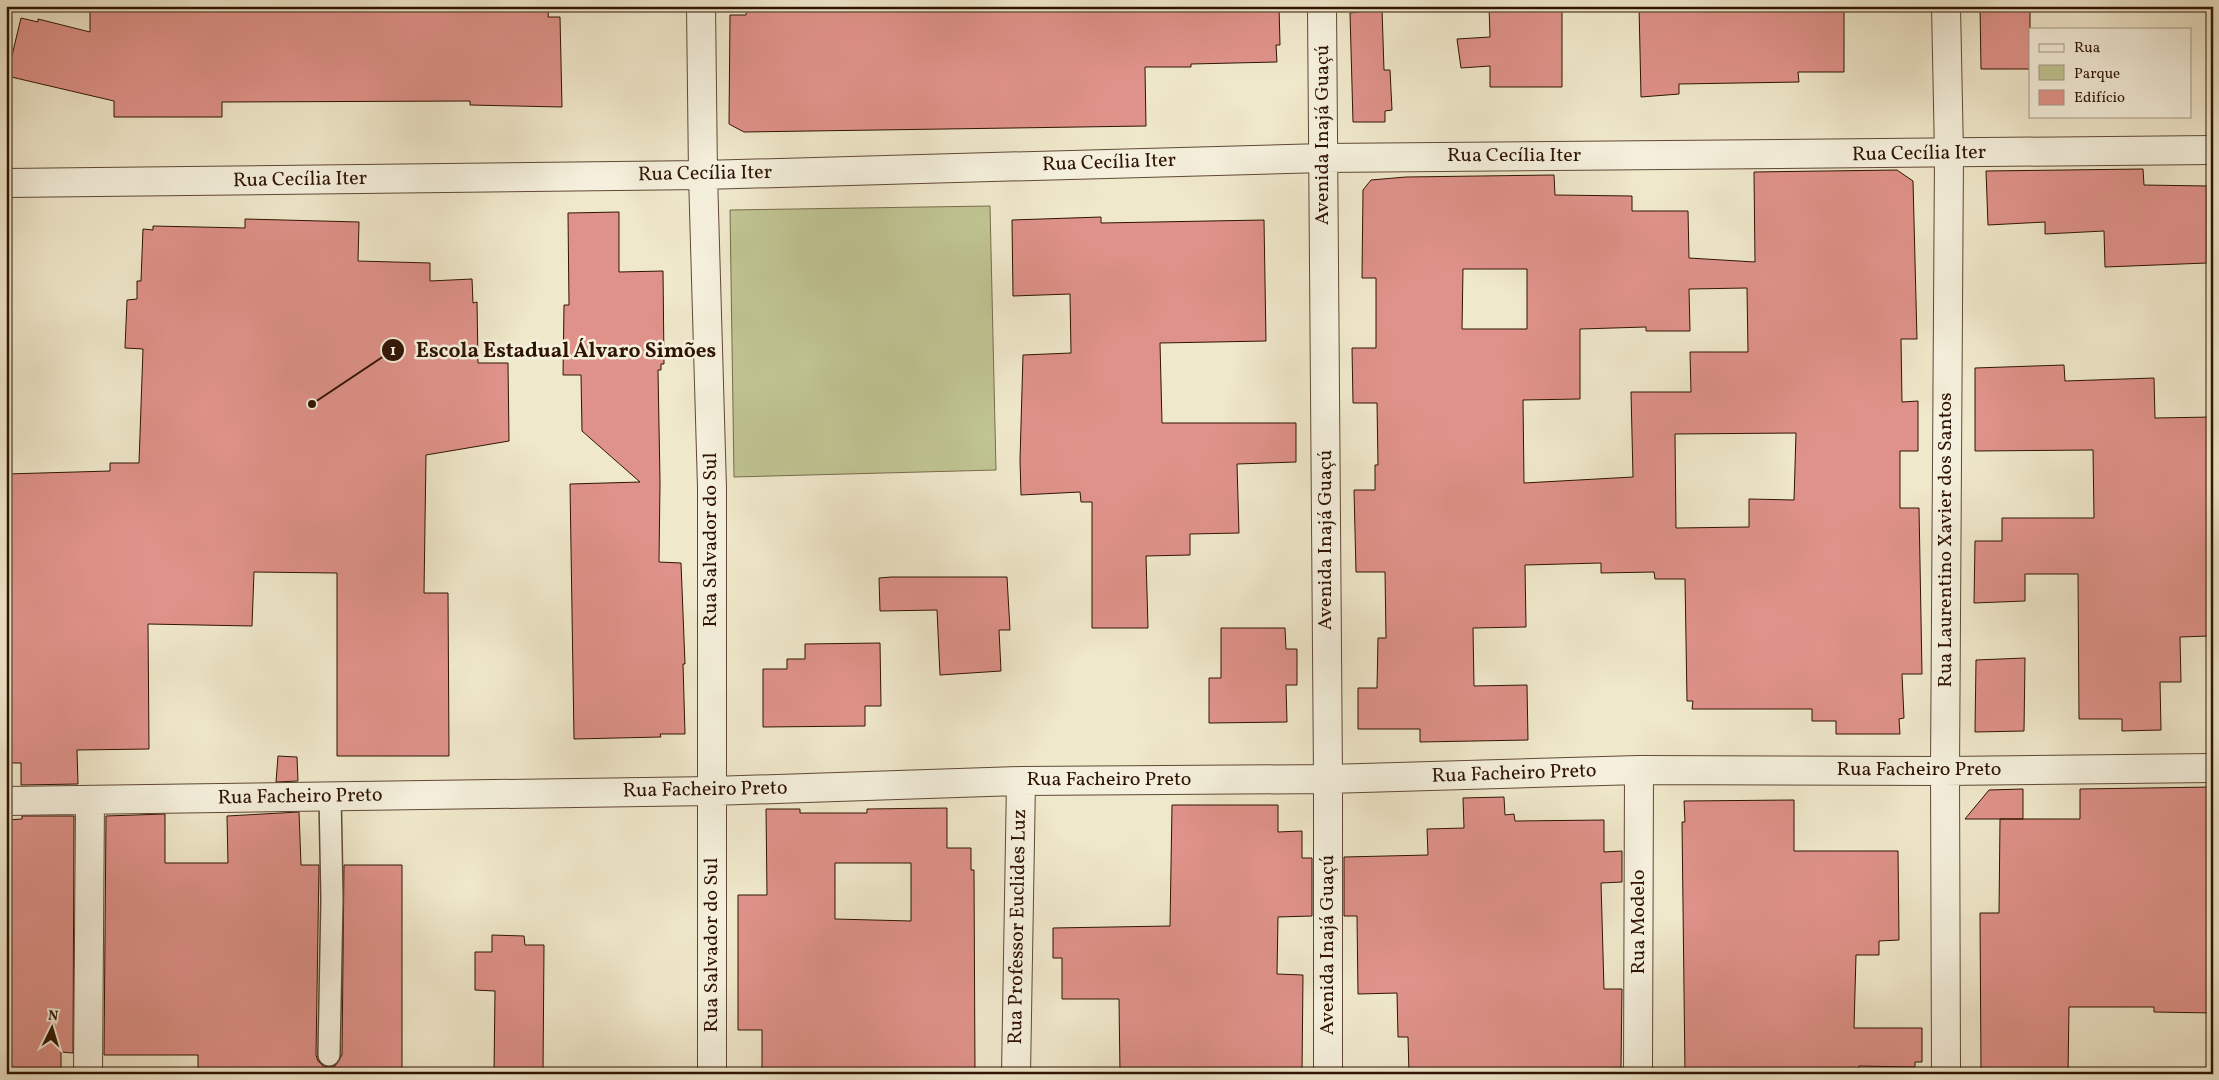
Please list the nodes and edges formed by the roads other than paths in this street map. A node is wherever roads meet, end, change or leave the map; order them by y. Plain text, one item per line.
1 (701, 6) edge
2 (1322, 6) edge
3 (1946, 6) edge
4 (2213, 150) edge
5 (1949, 154) junction
6 (1323, 158) junction
7 (703, 174) junction
8 (6, 184) edge
9 (2213, 768) edge
10 (1639, 770) junction
11 (1945, 771) junction
12 (1328, 779) junction
13 (1021, 780) junction
14 (712, 791) junction
15 (330, 796) junction
16 (90, 800) junction
17 (6, 801) edge
18 (329, 1055) dead end
19 (88, 1074) edge
20 (712, 1074) edge
21 (1016, 1074) edge
22 (1328, 1074) edge
23 (1638, 1074) edge
24 (1946, 1074) edge

1 - 7 street, Rua Salvador do Sul
2 - 6 street, Avenida Inajá Guaçú
3 - 5 street, Rua Laurentino Xavier dos Santos
4 - 5 street, Rua Cecília Iter
5 - 6 street, Rua Cecília Iter
5 - 11 street, Rua Laurentino Xavier dos Santos
6 - 7 street, Rua Cecília Iter
6 - 12 street, Avenida Inajá Guaçú
7 - 8 street, Rua Cecília Iter
7 - 14 street, Rua Salvador do Sul
9 - 11 street, Rua Facheiro Preto
10 - 11 street, Rua Facheiro Preto
10 - 12 street, Rua Facheiro Preto
10 - 23 street, Rua Modelo
11 - 24 street, Rua Laurentino Xavier dos Santos
12 - 13 street, Rua Facheiro Preto
12 - 22 street, Avenida Inajá Guaçú
13 - 14 street, Rua Facheiro Preto
13 - 21 street, Rua Professor Euclides Luz
14 - 15 street, Rua Facheiro Preto
14 - 20 street, Rua Salvador do Sul
15 - 16 street, Rua Facheiro Preto
15 - 18 lane
16 - 17 street, Rua Facheiro Preto
16 - 19 street

